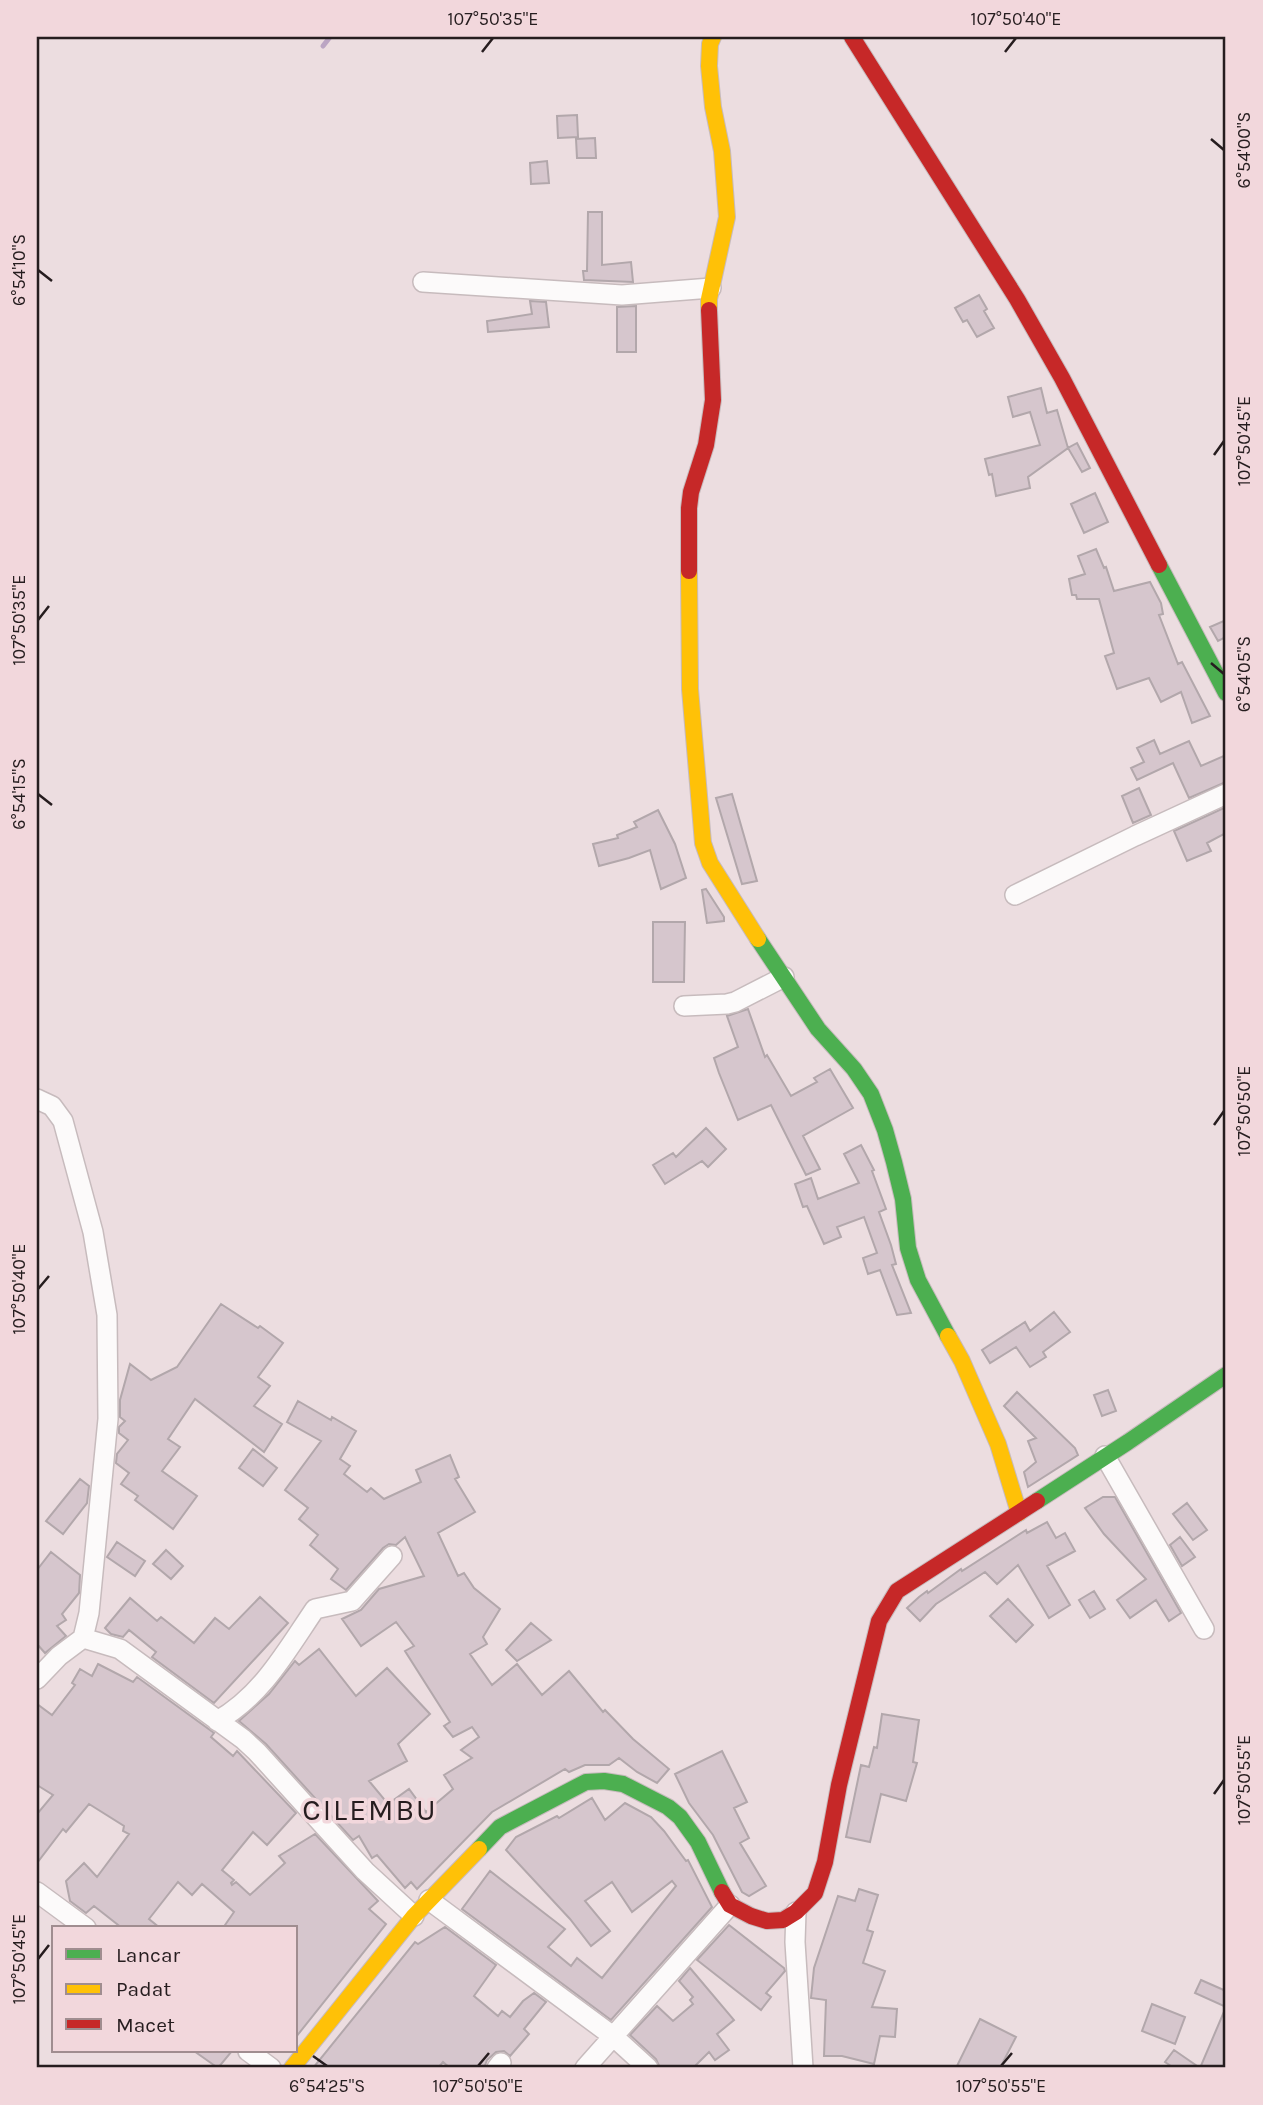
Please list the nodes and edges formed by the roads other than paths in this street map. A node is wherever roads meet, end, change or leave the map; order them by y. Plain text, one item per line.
1 (713, 37) edge
2 (852, 37) edge
3 (423, 282) dead end
4 (711, 288) junction
5 (1226, 693) edge
6 (1226, 794) edge
7 (1015, 894) dead end
8 (784, 977) junction
9 (684, 1006) dead end
10 (37, 1100) edge
11 (1226, 1375) edge
12 (1105, 1456) junction
13 (1019, 1513) junction
14 (392, 1556) dead end
15 (1203, 1629) dead end
16 (83, 1638) junction
17 (37, 1679) edge
18 (217, 1721) junction
19 (37, 1892) edge
20 (429, 1900) junction
21 (730, 1905) junction
22 (796, 1912) junction
23 (414, 1916) junction
24 (83, 1926) edge
25 (614, 2037) junction
26 (249, 2052) edge
27 (271, 2068) edge
28 (292, 2068) edge
29 (585, 2068) edge
30 (648, 2068) edge
31 (803, 2068) edge

1 - 4 street
2 - 5 street
3 - 4 street
4 - 8 street
6 - 7 street
8 - 9 street
8 - 13 street
10 - 16 street
11 - 12 street
12 - 13 street
12 - 15 street
13 - 22 street
14 - 18 street
16 - 17 street
16 - 18 street
18 - 23 street
19 - 24 street
20 - 21 street
20 - 23 street
20 - 25 street
21 - 22 street
21 - 25 street
22 - 31 street
23 - 28 street
25 - 29 street
25 - 30 street
26 - 27 street

